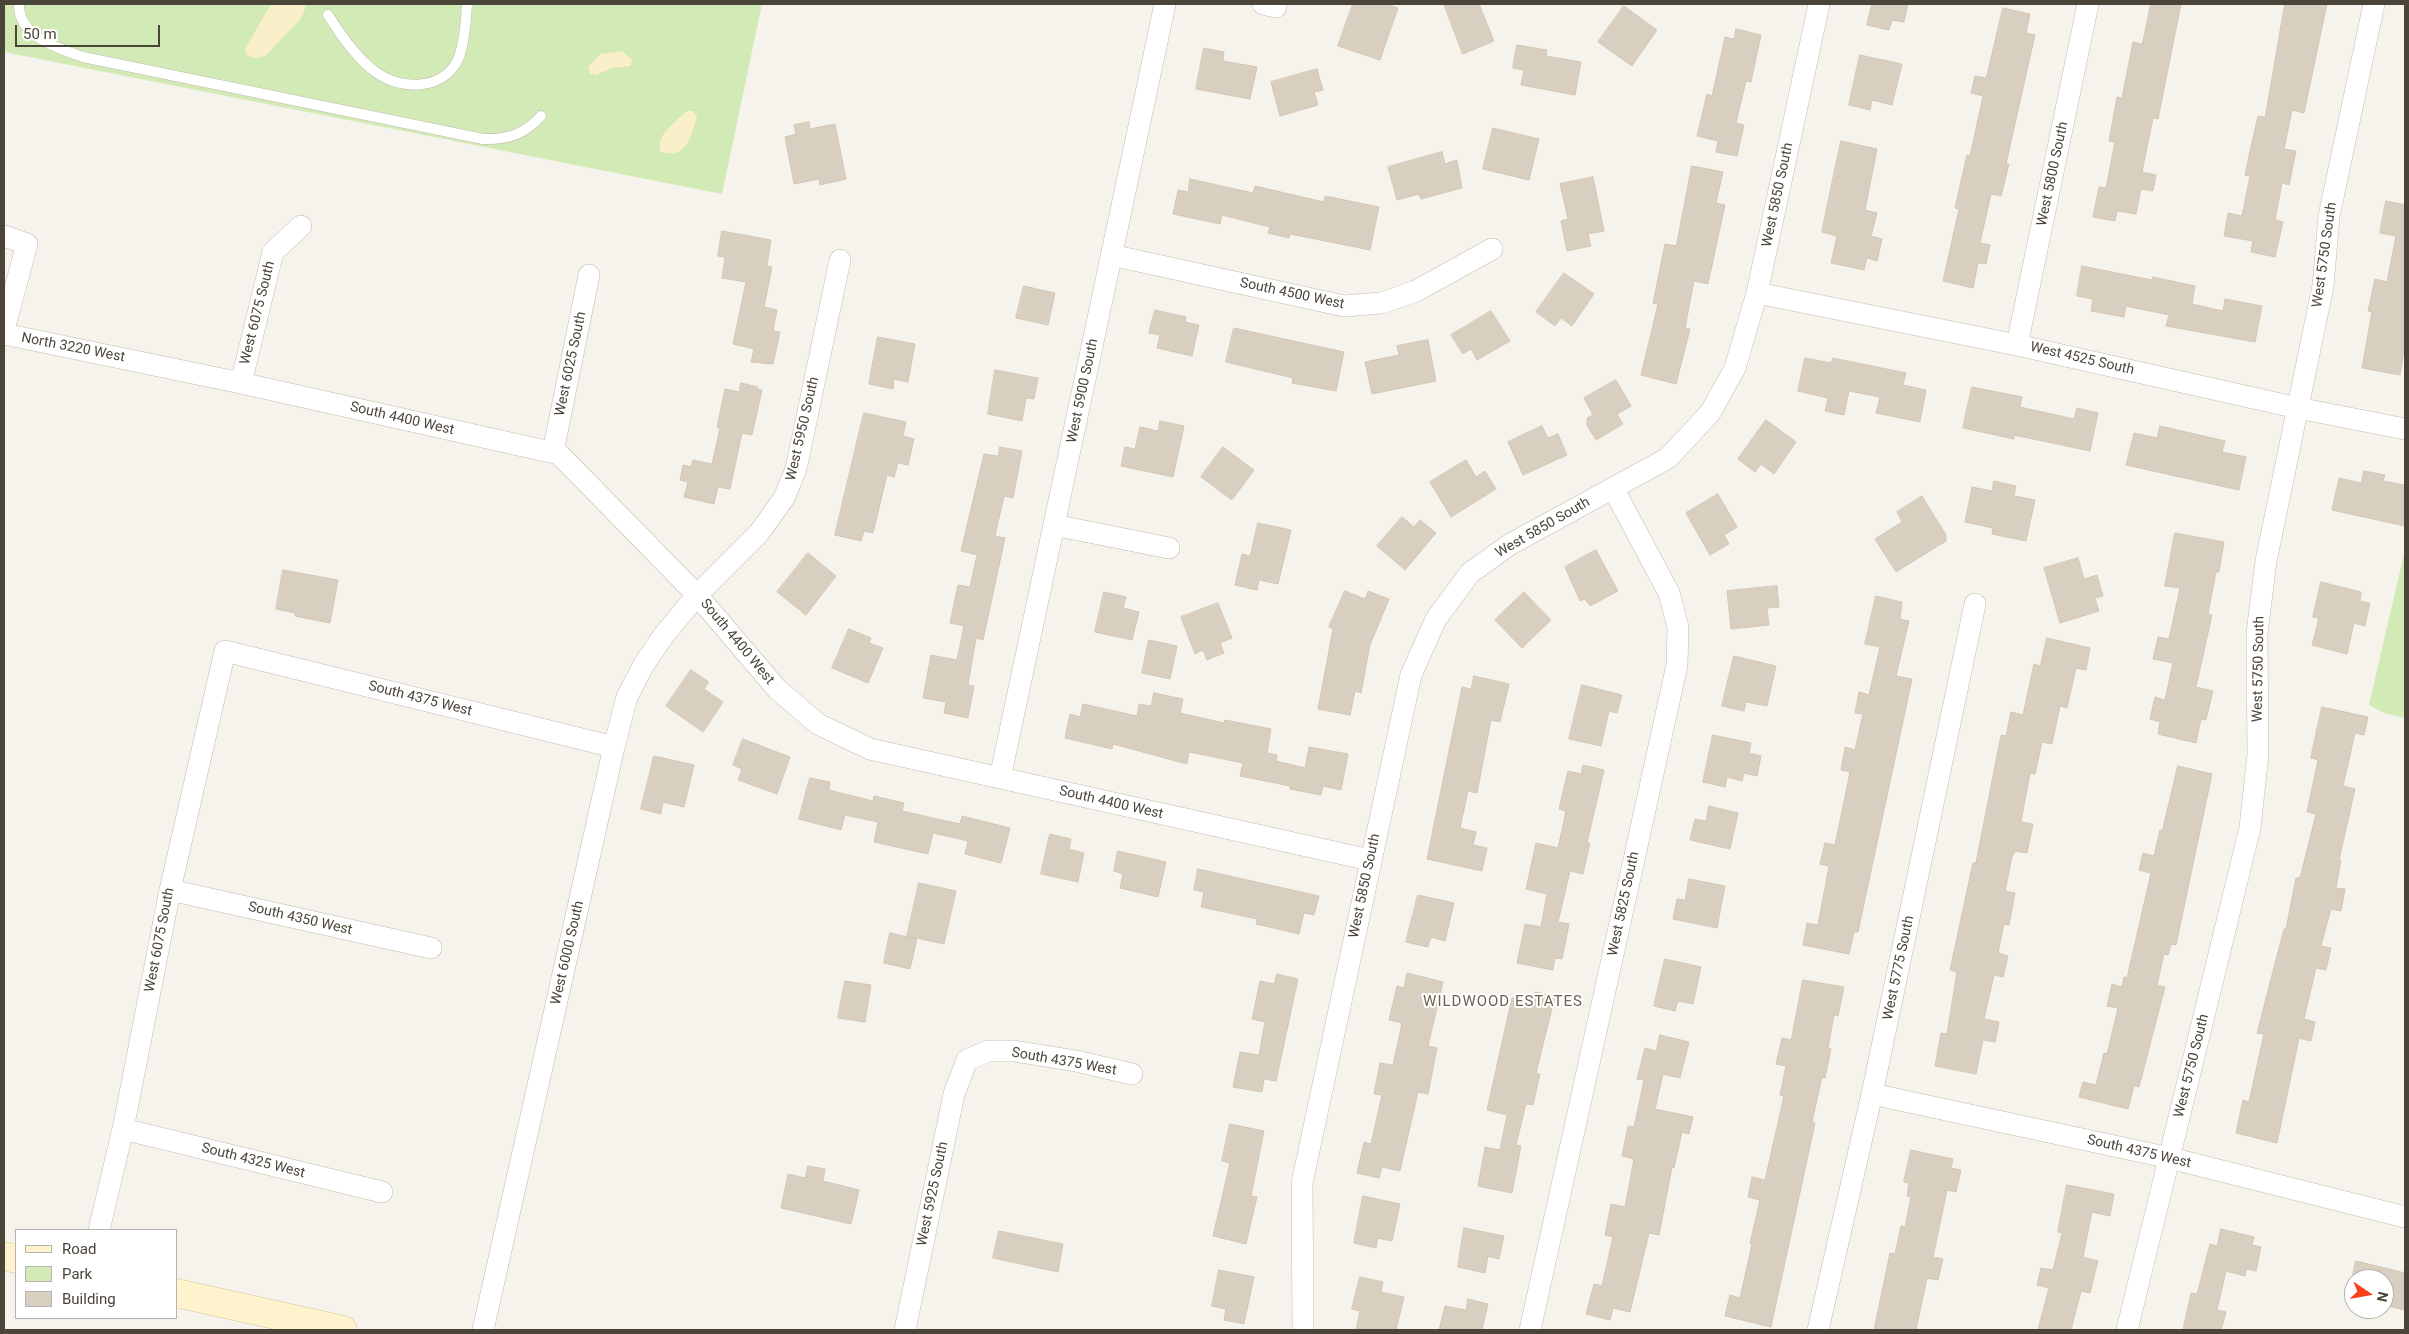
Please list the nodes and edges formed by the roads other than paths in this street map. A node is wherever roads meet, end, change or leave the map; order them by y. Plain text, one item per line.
1 (19, 4) edge
2 (467, 4) edge
3 (1165, 4) edge
4 (1819, 4) edge
5 (2088, 4) edge
6 (2374, 4) edge
7 (328, 15) dead end
8 (541, 116) dead end
9 (301, 226) dead end
10 (4, 236) edge
11 (1492, 249) dead end
12 (1111, 254) junction
13 (840, 260) dead end
14 (590, 276) dead end
15 (1757, 293) junction
16 (4, 330) edge
17 (4, 334) edge
18 (2018, 344) junction
19 (143, 362) joint
20 (241, 383) junction
21 (2298, 408) junction
22 (2405, 429) edge
23 (552, 452) junction
24 (1613, 488) junction
25 (1054, 525) junction
26 (1169, 548) dead end
27 (697, 595) junction
28 (1975, 604) dead end
29 (225, 651) joint
30 (614, 747) junction
31 (1000, 778) junction
32 (1370, 860) junction
33 (170, 890) junction
34 (431, 948) dead end
35 (967, 1060) joint
36 (1132, 1074) dead end
37 (1872, 1094) junction
38 (123, 1129) junction
39 (2170, 1158) junction
40 (382, 1192) dead end
41 (2405, 1216) edge
42 (99, 1229) edge
43 (178, 1293) edge
44 (343, 1330) edge
45 (483, 1330) edge
46 (904, 1330) edge
47 (1303, 1330) edge
48 (1530, 1330) edge
49 (1818, 1330) edge
50 (2127, 1330) edge

1 - 8 lane
2 - 7 lane
3 - 12 street, West 5900 South
4 - 15 street, West 5850 South
5 - 18 street, West 5800 South
6 - 21 street, West 5750 South
9 - 20 street, West 6075 South
10 - 16 street
11 - 12 street, South 4500 West
12 - 25 street, West 5900 South
13 - 27 street, West 5950 South
14 - 23 street, West 6025 South
15 - 18 street, West 4525 South
15 - 24 street, West 5850 South
17 - 19 street, North 3220 West
18 - 21 street, West 4525 South
19 - 20 street, South 4400 West
20 - 23 street, South 4400 West
21 - 22 street, West 4525 South
21 - 39 street, West 5750 South
23 - 27 street, South 4400 West
24 - 32 street, West 5850 South
24 - 48 street, West 5825 South
25 - 26 street
25 - 31 street, West 5900 South
27 - 30 street, West 6000 South
27 - 31 street, South 4400 West
28 - 37 street, West 5775 South
29 - 30 street, South 4375 West
29 - 33 street, West 6075 South
30 - 45 street, West 6000 South
31 - 32 street, South 4400 West
32 - 47 street, West 5850 South
33 - 34 street, South 4350 West
33 - 38 street, West 6075 South
35 - 36 street, South 4375 West
35 - 46 street, West 5925 South
37 - 39 street, South 4375 West
37 - 49 street, West 5775 South
38 - 40 street, South 4325 West
38 - 42 street, West 6075 South
39 - 41 street, South 4375 West
39 - 50 street, West 5750 South
43 - 44 main road

